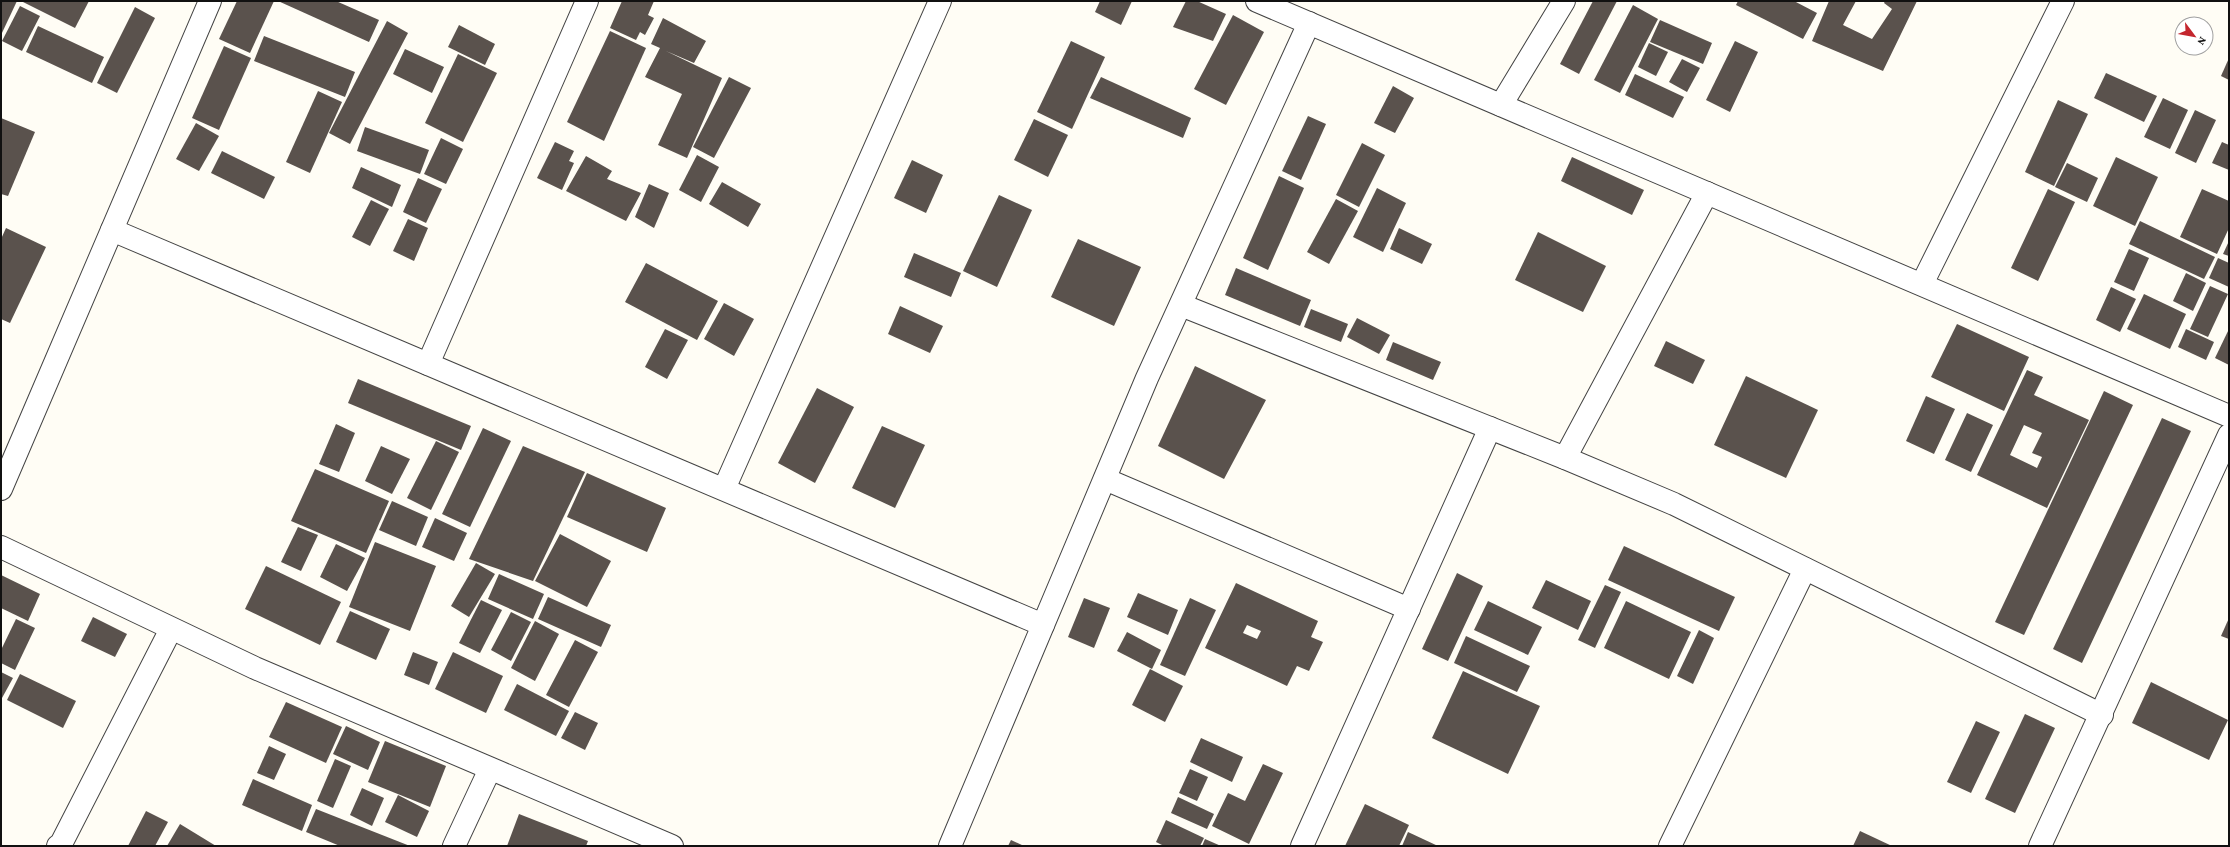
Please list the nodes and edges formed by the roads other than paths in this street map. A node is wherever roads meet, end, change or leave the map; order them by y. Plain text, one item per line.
1 (210, 1) edge
2 (587, 1) edge
3 (940, 1) edge
4 (1257, 1) edge
5 (1564, 1) edge
6 (2063, 1) edge
7 (1309, 23) junction
8 (1501, 105) junction
9 (1707, 193) junction
10 (112, 230) junction
11 (1922, 284) junction
12 (1181, 305) junction
13 (428, 364) junction
14 (2229, 416) edge
15 (1490, 428) junction
16 (2229, 435) edge
17 (1565, 458) junction
18 (1105, 479) junction
19 (1, 489) edge
20 (724, 489) junction
21 (1, 547) edge
22 (1805, 569) junction
23 (1408, 609) junction
24 (1044, 625) junction
25 (172, 629) junction
26 (2102, 715) junction
27 (490, 769) junction
28 (58, 846) edge
29 (454, 846) edge
30 (672, 846) edge
31 (950, 846) edge
32 (1302, 846) edge
33 (1670, 846) edge
34 (2040, 846) edge

1 - 10 street
2 - 13 street
3 - 20 street
4 - 7 street
5 - 8 street
6 - 11 street
7 - 8 street
7 - 12 street
8 - 9 street
9 - 11 street
9 - 17 street
10 - 13 street
10 - 19 street
11 - 14 street
12 - 15 street
12 - 18 street
13 - 20 street
15 - 17 street
15 - 23 street
16 - 26 street
17 - 22 street
18 - 23 street
18 - 24 street
20 - 24 street
21 - 25 street
22 - 26 street
22 - 33 street
23 - 32 street
24 - 31 street
25 - 27 street
25 - 28 street
26 - 34 street
27 - 29 street
27 - 30 street

